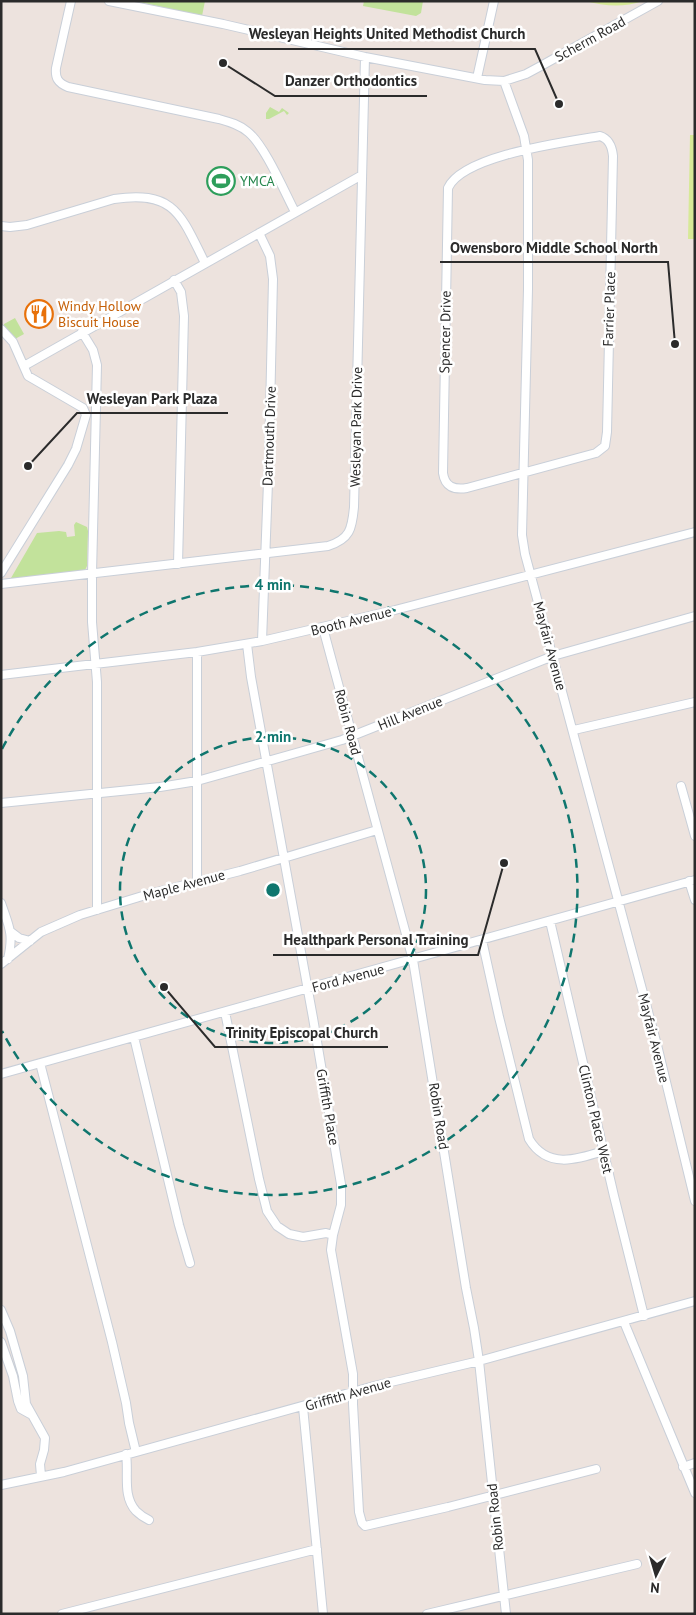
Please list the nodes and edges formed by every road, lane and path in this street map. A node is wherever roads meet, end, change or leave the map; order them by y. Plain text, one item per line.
1 (71, 1) edge
2 (109, 1) edge
3 (494, 1) edge
4 (658, 1) edge
5 (365, 57) junction
6 (477, 78) junction
7 (504, 81) junction
8 (527, 149) junction
9 (362, 175) junction
10 (295, 212) junction
11 (1, 226) edge
12 (259, 232) junction
13 (205, 263) junction
14 (174, 280) junction
15 (1, 329) edge
16 (82, 332) junction
17 (24, 366) junction
18 (524, 473) junction
19 (695, 532) edge
20 (265, 553) junction
21 (178, 564) junction
22 (1, 573) edge
23 (92, 574) junction
24 (530, 574) junction
25 (1, 584) edge
26 (695, 616) edge
27 (323, 628) junction
28 (262, 641) junction
29 (247, 644) junction
30 (197, 652) junction
31 (553, 656) junction
32 (95, 664) junction
33 (1, 675) edge
34 (695, 702) edge
35 (574, 730) junction
36 (352, 737) junction
37 (266, 762) junction
38 (196, 781) junction
39 (681, 786) dead end
40 (97, 794) junction
41 (1, 803) edge
42 (377, 830) junction
43 (695, 836) edge
44 (283, 858) junction
45 (692, 880) edge
46 (196, 882) junction
47 (695, 900) edge
48 (619, 901) junction
49 (1, 903) edge
50 (97, 910) junction
51 (550, 921) junction
52 (11, 932) junction
53 (482, 940) junction
54 (30, 941) junction
55 (413, 960) junction
56 (5, 961) edge
57 (307, 989) junction
58 (225, 1012) junction
59 (134, 1037) junction
60 (40, 1063) junction
61 (1, 1074) edge
62 (604, 1151) junction
63 (695, 1201) edge
64 (333, 1235) junction
65 (190, 1263) dead end
66 (695, 1301) edge
67 (1, 1310) edge
68 (644, 1316) junction
69 (624, 1322) junction
70 (1, 1342) edge
71 (479, 1362) junction
72 (353, 1392) junction
73 (303, 1407) junction
74 (30, 1414) junction
75 (136, 1452) junction
76 (126, 1454) junction
77 (695, 1463) edge
78 (683, 1467) junction
79 (596, 1469) dead end
80 (42, 1476) junction
81 (1, 1485) edge
82 (695, 1493) edge
83 (493, 1495) junction
84 (149, 1520) dead end
85 (317, 1549) junction
86 (636, 1564) dead end
87 (504, 1595) junction
88 (62, 1614) edge
89 (323, 1614) edge
90 (427, 1614) edge
91 (506, 1614) edge

1 - 10 street
2 - 5 street, Scherm Road
3 - 6 street
4 - 7 street, Scherm Road
5 - 6 street, Scherm Road
5 - 9 street, Wesleyan Park Drive
6 - 7 street, Scherm Road
7 - 8 street, Mayfair Avenue
8 - 18 street, Mayfair Avenue
8 - 18 street, Spencer Drive
8 - 18 street, Farrier Place
9 - 10 street
9 - 20 street, Wesleyan Park Drive
10 - 12 street
11 - 13 street
12 - 13 street
12 - 20 street, Dartmouth Drive
13 - 14 street
14 - 16 street
14 - 21 street
15 - 17 street
16 - 17 street
16 - 23 street
17 - 22 street
18 - 24 street, Mayfair Avenue
19 - 24 street, Booth Avenue
20 - 21 street, Wesleyan Park Drive
20 - 28 street, Dartmouth Drive
21 - 23 street, Wesleyan Park Drive
23 - 25 street, Wesleyan Park Drive
23 - 32 street
24 - 27 street, Booth Avenue
24 - 31 street, Mayfair Avenue
26 - 31 street, Hill Avenue
27 - 28 street, Booth Avenue
27 - 36 street, Robin Road
28 - 29 street, Booth Avenue
29 - 30 street, Booth Avenue
29 - 37 street, Griffith Place
30 - 32 street, Booth Avenue
30 - 38 street
31 - 35 street, Mayfair Avenue
31 - 36 street, Hill Avenue
32 - 33 street, Booth Avenue
32 - 40 street
34 - 35 street
35 - 48 street, Mayfair Avenue
36 - 37 street, Hill Avenue
36 - 42 street, Robin Road
37 - 38 street, Hill Avenue
37 - 44 street, Griffith Place
38 - 40 street, Hill Avenue
38 - 46 street
39 - 43 street
40 - 41 street, Hill Avenue
40 - 50 street
42 - 44 street, Maple Avenue
42 - 55 street, Robin Road
44 - 46 street, Maple Avenue
44 - 57 street, Griffith Place
45 - 47 street
45 - 48 street, Ford Avenue
46 - 50 street, Maple Avenue
48 - 51 street, Ford Avenue
48 - 63 street, Mayfair Avenue
49 - 52 street
50 - 54 street, Maple Avenue
51 - 53 street, Ford Avenue
51 - 62 street, Clinton Place West
52 - 54 street
52 - 56 street
53 - 55 street, Ford Avenue
53 - 62 street
54 - 56 street, Maple Avenue
55 - 57 street, Ford Avenue
55 - 71 street, Robin Road
57 - 58 street, Ford Avenue
57 - 64 street, Griffith Place
58 - 59 street, Ford Avenue
58 - 64 street
59 - 60 street, Ford Avenue
59 - 65 street
60 - 61 street, Ford Avenue
60 - 75 street
62 - 68 street, Clinton Place West
64 - 72 street, Griffith Place
66 - 68 street, Griffith Avenue
67 - 74 street
68 - 69 street, Griffith Avenue
69 - 71 street, Griffith Avenue
69 - 78 street
70 - 74 street
71 - 72 street, Griffith Avenue
71 - 83 street, Robin Road
72 - 73 street, Griffith Avenue
72 - 83 street, Griffith Place
73 - 75 street, Griffith Avenue
73 - 85 street
74 - 80 street
75 - 76 street, Griffith Avenue
76 - 80 street, Griffith Avenue
76 - 84 street
77 - 78 street
78 - 82 street
79 - 83 street
80 - 81 street, Griffith Avenue
83 - 87 street, Robin Road
85 - 88 street
85 - 89 street
86 - 87 street
87 - 90 street
87 - 91 street, Robin Road

